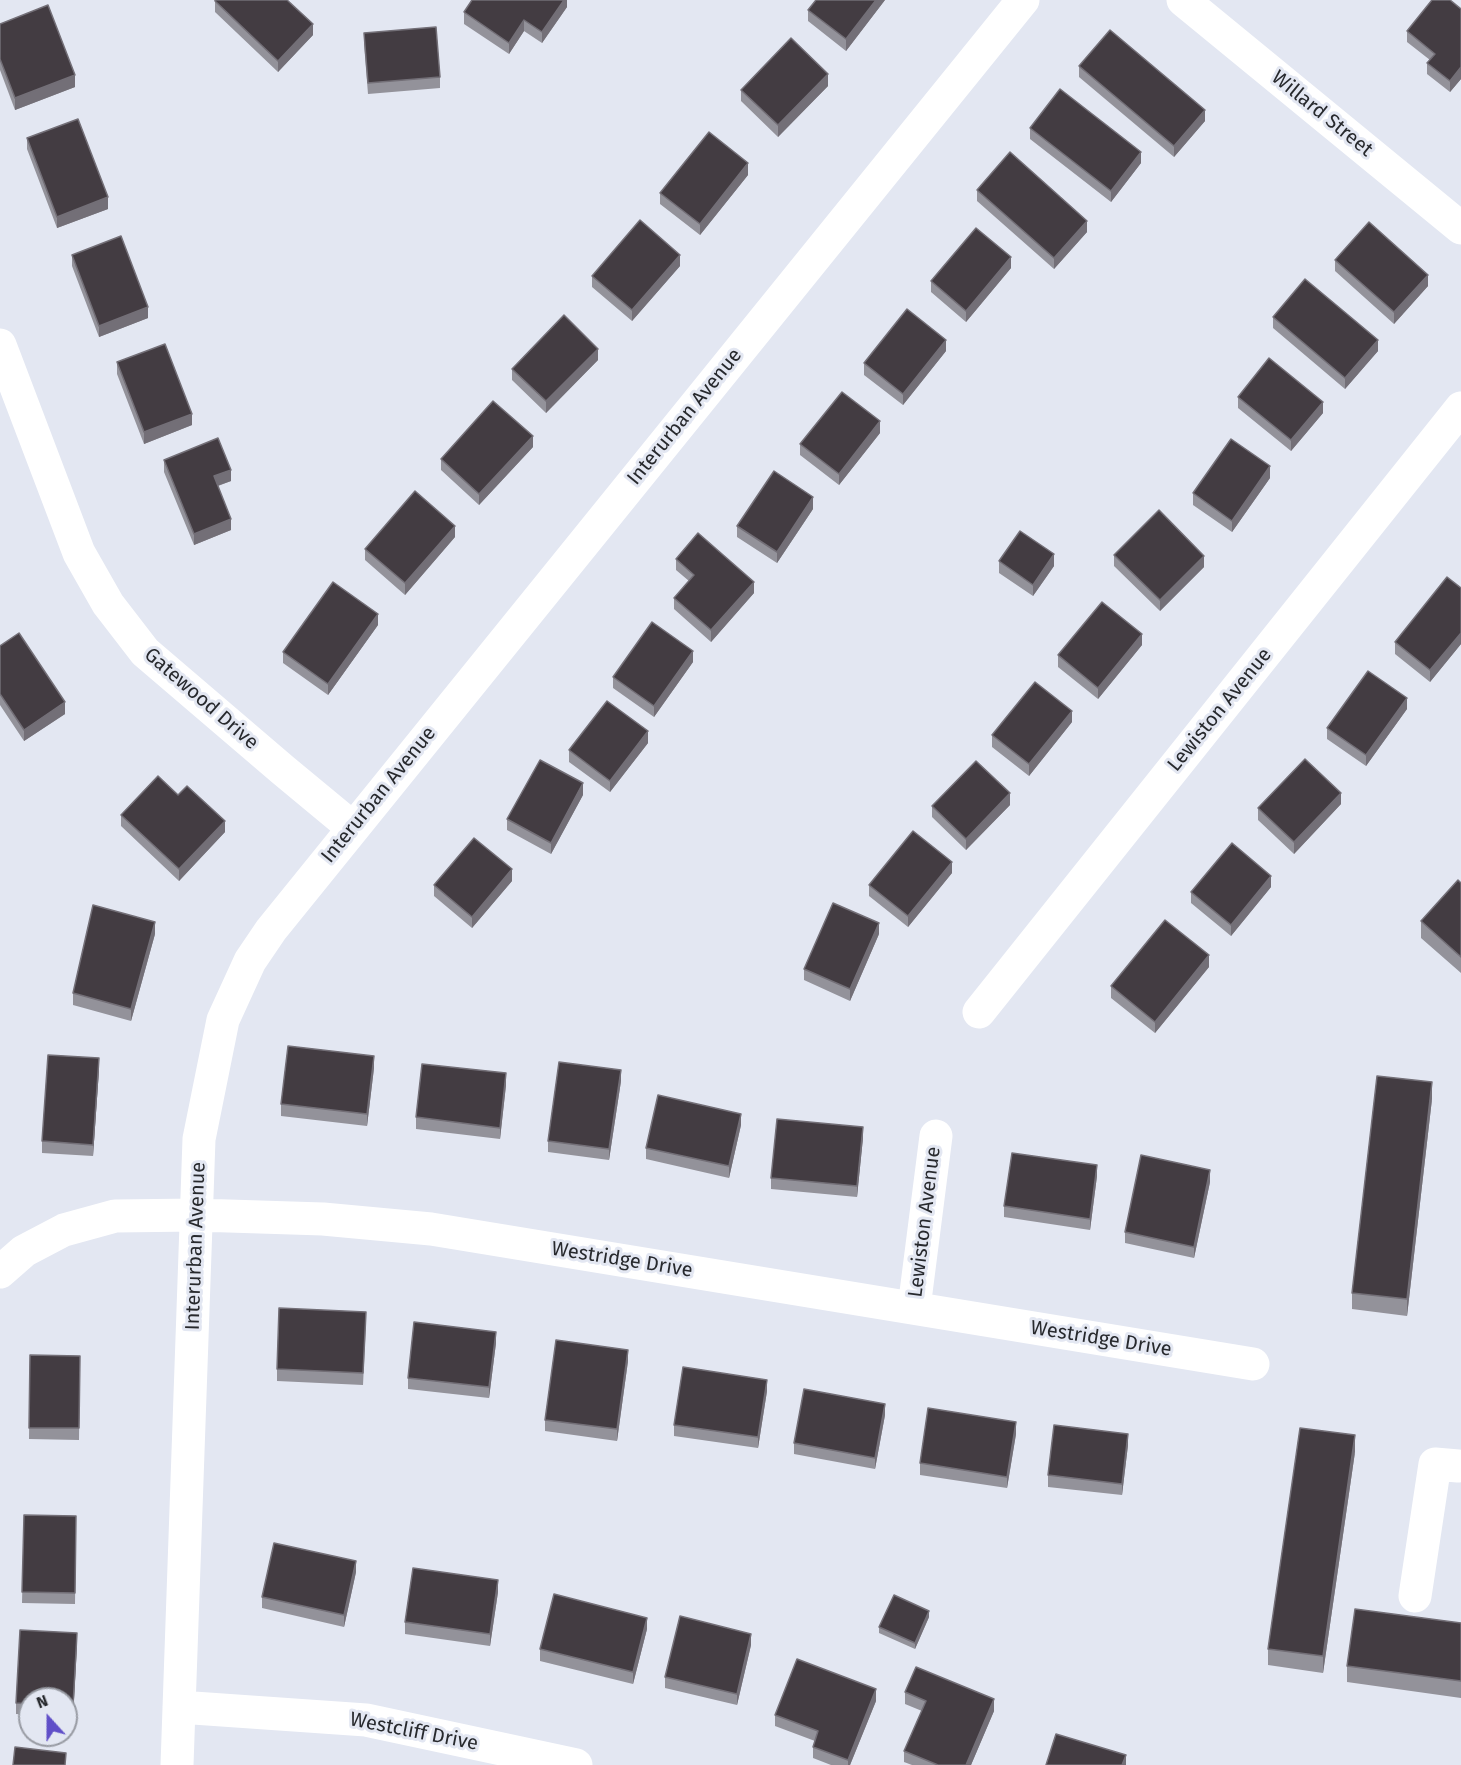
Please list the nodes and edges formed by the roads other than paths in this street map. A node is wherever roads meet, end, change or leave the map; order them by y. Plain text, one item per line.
1 (1023, 0) edge
2 (1182, 0) edge
3 (1461, 228) edge
4 (0, 345) edge
5 (1461, 408) edge
6 (353, 828) junction
7 (979, 1012) dead end
8 (936, 1136) dead end
9 (197, 1215) junction
10 (0, 1272) edge
11 (914, 1308) junction
12 (1253, 1364) dead end
13 (1460, 1460) edge
14 (1415, 1596) dead end
15 (179, 1707) junction
16 (177, 1765) edge
17 (576, 1765) edge

1 - 6 street, Interurban Avenue
2 - 3 street, Willard Street
4 - 6 street, Gatewood Drive
5 - 7 street, Lewiston Avenue
6 - 9 street, Interurban Avenue
8 - 11 street, Lewiston Avenue
9 - 10 street, Westridge Drive
9 - 11 street, Westridge Drive
9 - 15 street, Interurban Avenue
11 - 12 street, Westridge Drive
13 - 14 street
15 - 16 street, Interurban Avenue
15 - 17 street, Westcliff Drive

